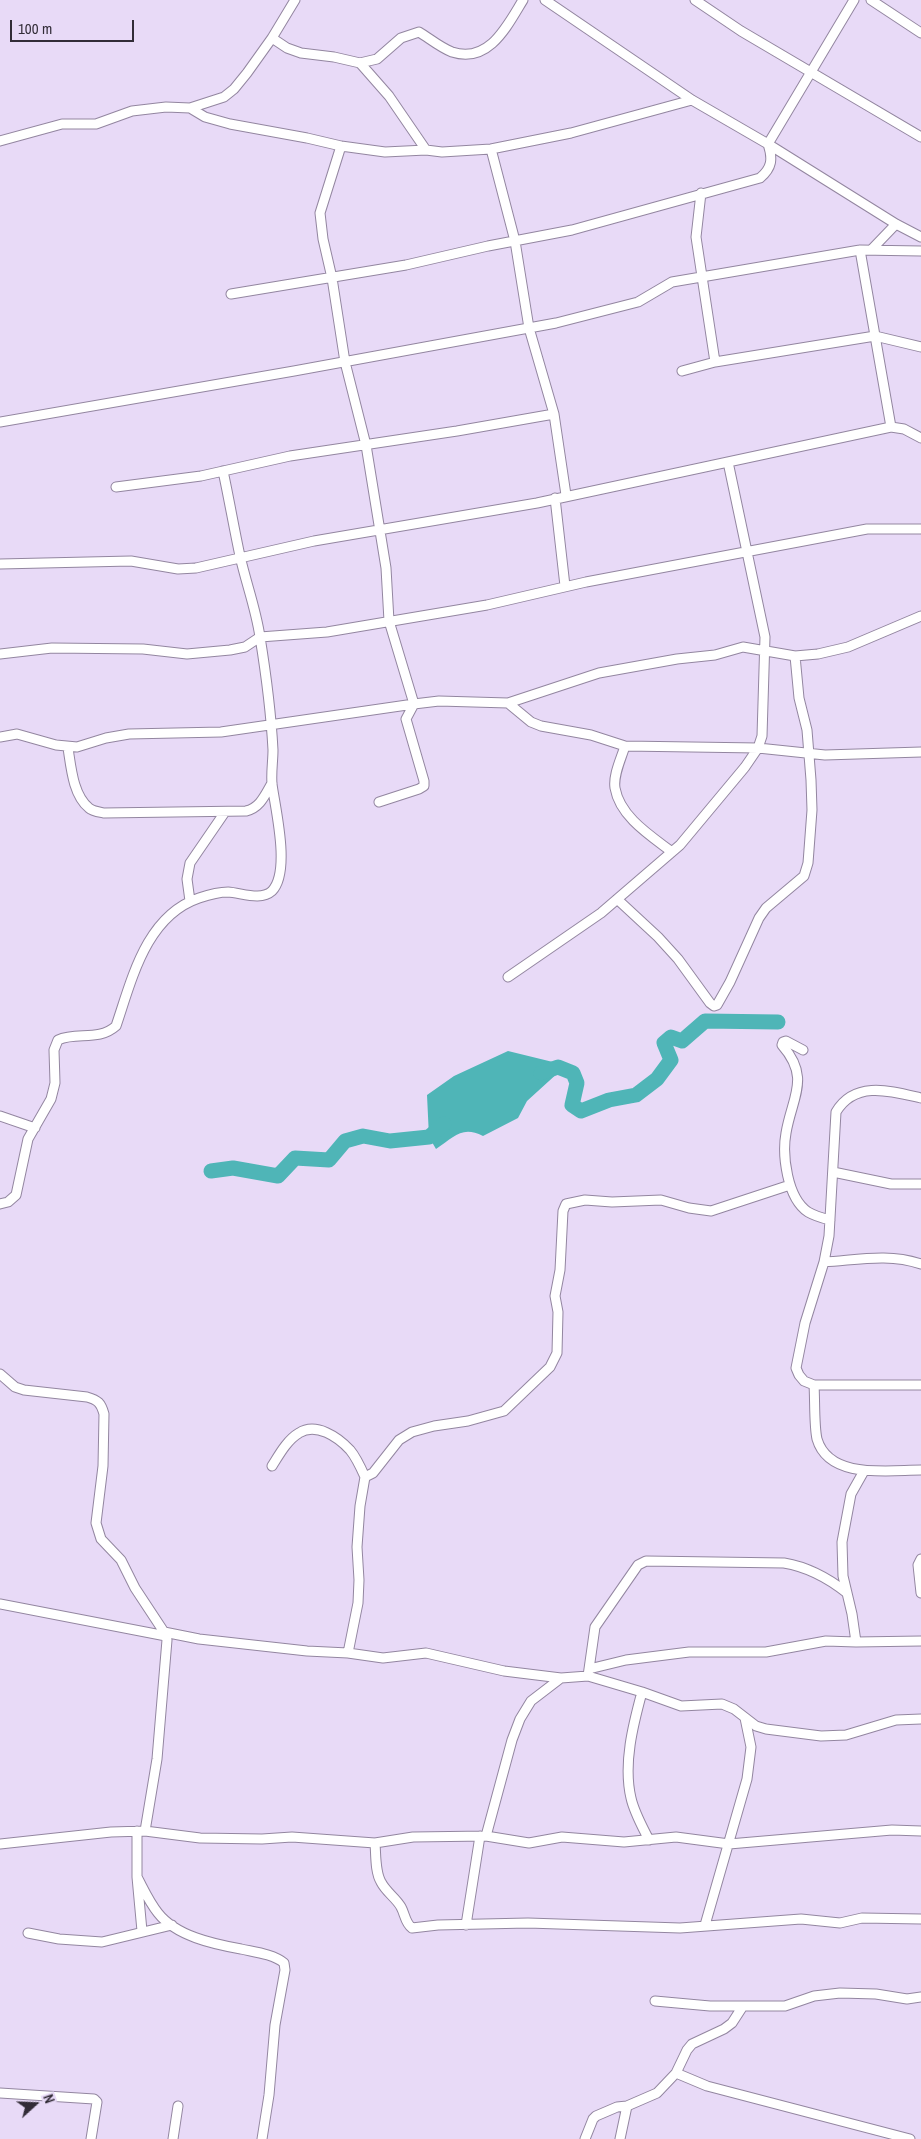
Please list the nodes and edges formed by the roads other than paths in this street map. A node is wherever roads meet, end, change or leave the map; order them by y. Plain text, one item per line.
1 (295, 0) edge
2 (523, 0) edge
3 (545, 0) edge
4 (694, 0) edge
5 (854, 0) edge
6 (871, 0) edge
7 (921, 33) edge
8 (272, 38) junction
9 (360, 63) junction
10 (811, 72) junction
11 (692, 100) junction
12 (190, 108) junction
13 (921, 137) edge
14 (0, 141) edge
15 (768, 144) junction
16 (341, 146) junction
17 (491, 149) junction
18 (426, 150) junction
19 (701, 193) junction
20 (896, 224) junction
21 (921, 238) edge
22 (515, 241) junction
23 (860, 250) junction
24 (871, 250) junction
25 (921, 251) edge
26 (702, 277) junction
27 (332, 278) junction
28 (231, 294) dead end
29 (529, 328) junction
30 (875, 336) junction
31 (921, 347) edge
32 (345, 362) junction
33 (715, 362) junction
34 (682, 370) dead end
35 (554, 414) junction
36 (0, 422) edge
37 (891, 427) junction
38 (921, 438) edge
39 (366, 445) junction
40 (728, 462) junction
41 (223, 471) junction
42 (116, 487) dead end
43 (566, 495) junction
44 (555, 498) junction
45 (921, 529) edge
46 (381, 530) junction
47 (748, 552) junction
48 (240, 558) junction
49 (0, 564) edge
50 (565, 586) junction
51 (921, 616) edge
52 (389, 621) junction
53 (260, 637) junction
54 (766, 650) junction
55 (0, 654) edge
56 (795, 656) junction
57 (508, 703) junction
58 (414, 704) junction
59 (271, 724) junction
60 (0, 737) edge
61 (625, 746) junction
62 (68, 748) junction
63 (758, 748) junction
64 (921, 752) edge
65 (808, 753) junction
66 (272, 783) junction
67 (379, 802) dead end
68 (225, 812) junction
69 (672, 852) junction
70 (617, 899) junction
71 (190, 901) junction
72 (508, 978) dead end
73 (803, 1050) dead end
74 (921, 1098) edge
75 (0, 1116) edge
76 (34, 1128) junction
77 (833, 1172) junction
78 (921, 1184) edge
79 (790, 1185) junction
80 (0, 1204) edge
81 (830, 1220) junction
82 (824, 1262) junction
83 (921, 1264) edge
84 (0, 1374) edge
85 (814, 1385) junction
86 (921, 1385) edge
87 (272, 1466) dead end
88 (921, 1470) edge
89 (864, 1471) junction
90 (366, 1477) junction
91 (921, 1559) edge
92 (847, 1593) junction
93 (921, 1593) edge
94 (0, 1604) edge
95 (165, 1634) junction
96 (921, 1641) edge
97 (856, 1642) junction
98 (348, 1653) junction
99 (589, 1673) junction
100 (561, 1678) junction
101 (642, 1692) junction
102 (745, 1718) junction
103 (921, 1720) edge
104 (141, 1831) junction
105 (921, 1831) edge
106 (483, 1836) junction
107 (649, 1840) junction
108 (375, 1843) junction
109 (0, 1844) edge
110 (729, 1844) junction
111 (137, 1876) junction
112 (921, 1919) edge
113 (172, 1925) junction
114 (466, 1925) junction
115 (706, 1925) junction
116 (142, 1931) junction
117 (28, 1933) dead end
118 (921, 1997) edge
119 (655, 2001) dead end
120 (743, 2006) junction
121 (676, 2073) junction
122 (0, 2092) edge
123 (178, 2106) dead end
124 (627, 2106) junction
125 (91, 2139) edge
126 (173, 2139) edge
127 (262, 2139) edge
128 (585, 2139) edge
129 (620, 2139) edge
130 (910, 2139) edge

1 - 8 street
2 - 9 street
3 - 11 street
4 - 10 street
5 - 10 street
6 - 7 street
8 - 9 street
8 - 12 street
9 - 18 street
10 - 13 street
10 - 15 street
11 - 15 street
11 - 17 street
12 - 14 street
12 - 16 street
15 - 19 street
15 - 20 street
16 - 18 street
16 - 27 street
17 - 18 street
17 - 22 street
19 - 22 street
19 - 26 street
20 - 21 street
20 - 24 street
22 - 27 street
22 - 29 street
23 - 24 street
23 - 26 street
23 - 30 street
24 - 25 street
26 - 29 street
26 - 33 street
27 - 28 street
27 - 32 street
29 - 32 street
29 - 35 street
30 - 31 street
30 - 33 street
30 - 37 street
32 - 36 street
32 - 39 street
33 - 34 street
35 - 39 street
35 - 43 street
37 - 38 street
37 - 40 street
39 - 41 street
39 - 46 street
40 - 43 street
40 - 47 street
41 - 42 street
41 - 48 street
43 - 44 street
44 - 46 street
44 - 50 street
45 - 47 street
46 - 48 street
46 - 52 street
47 - 50 street
47 - 54 street
48 - 49 street
48 - 53 street
50 - 52 street
51 - 56 street
52 - 53 street
52 - 58 street
53 - 55 street
53 - 59 street
54 - 56 street
54 - 57 street
54 - 63 street
56 - 65 street
57 - 58 street
57 - 61 street
58 - 59 street
58 - 67 street
59 - 62 street
59 - 66 street
60 - 62 street
61 - 63 street
61 - 69 street
62 - 68 street
63 - 65 street
63 - 69 street
64 - 65 street
65 - 70 street
66 - 68 street
66 - 71 street
68 - 71 street
69 - 70 street
70 - 72 street
71 - 76 street
73 - 79 street
74 - 77 street
75 - 76 street
76 - 80 street
77 - 78 street
77 - 81 street
79 - 81 street
79 - 90 street
81 - 82 street
82 - 83 street
82 - 85 street
84 - 95 street
85 - 86 street
85 - 89 street
87 - 90 street
88 - 89 street
89 - 92 street
90 - 98 street
91 - 93 street
92 - 97 street
92 - 99 street
94 - 95 street
95 - 98 street
95 - 104 street
96 - 97 street
97 - 99 street
98 - 100 street
99 - 100 street
99 - 101 street
100 - 106 street
101 - 102 street
101 - 107 street
102 - 103 street
102 - 110 street
104 - 108 street
104 - 109 street
104 - 111 street
105 - 110 street
106 - 107 street
106 - 108 street
106 - 114 street
107 - 110 street
108 - 114 street
110 - 115 street
111 - 113 street
111 - 116 street
112 - 115 street
113 - 116 street
113 - 127 street
114 - 115 street
116 - 117 street
118 - 120 street
119 - 120 street
120 - 121 street
121 - 124 street
121 - 130 street
122 - 125 street
123 - 126 street
124 - 128 street
124 - 129 street

